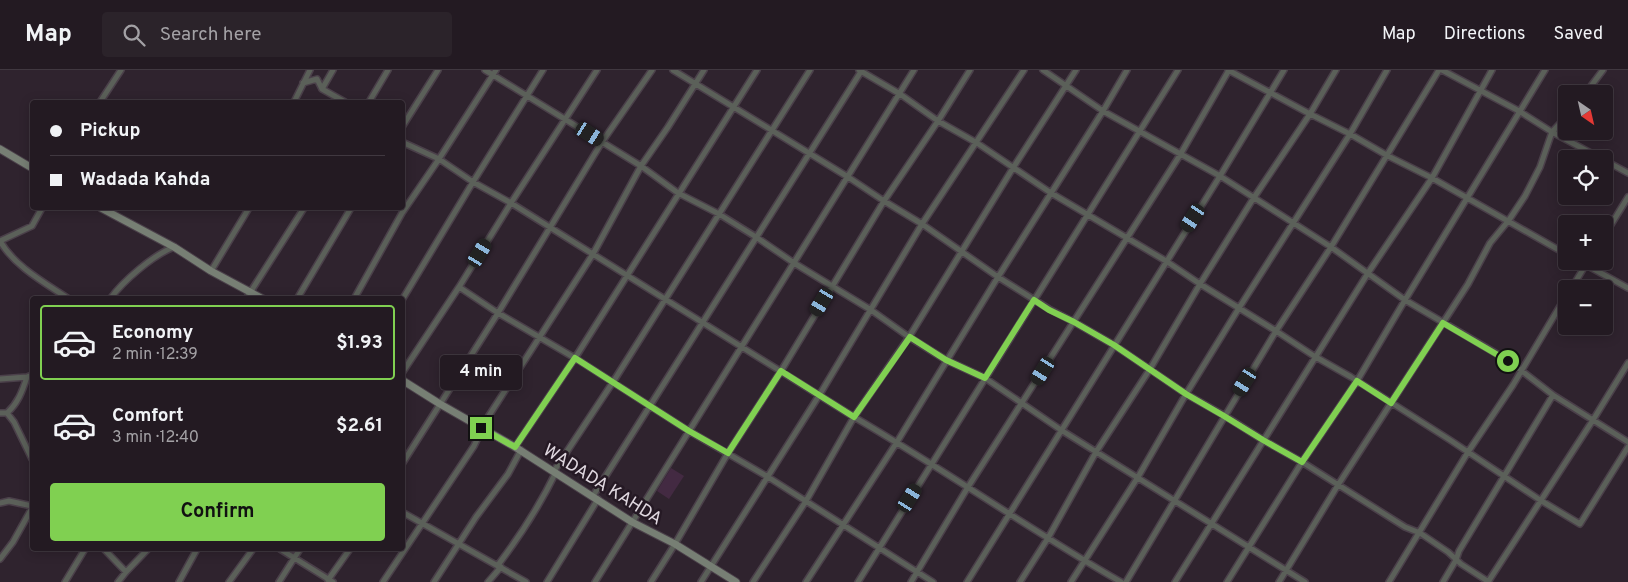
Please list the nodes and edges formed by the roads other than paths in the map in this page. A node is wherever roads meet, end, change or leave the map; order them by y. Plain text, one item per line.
1 (121, 70) edge
2 (310, 70) edge
3 (333, 70) edge
4 (388, 70) edge
5 (438, 70) edge
6 (485, 70) edge
7 (543, 70) edge
8 (597, 70) edge
9 (652, 70) edge
10 (673, 70) edge
11 (704, 70) edge
12 (757, 70) edge
13 (810, 70) edge
14 (861, 70) edge
15 (914, 70) edge
16 (970, 70) edge
17 (1024, 70) edge
18 (1043, 70) edge
19 (1076, 70) edge
20 (1127, 70) edge
21 (1178, 70) edge
22 (1229, 70) edge
23 (1284, 70) edge
24 (1336, 70) edge
25 (1387, 70) edge
26 (1441, 70) edge
27 (1492, 70) edge
28 (1545, 70) edge
29 (1603, 70) edge
30 (495, 73) edge
31 (304, 84) junction
32 (696, 84) junction
33 (1592, 85) edge
34 (1066, 87) junction
35 (322, 89) junction
36 (1480, 91) junction
37 (1271, 92) junction
38 (900, 94) junction
39 (526, 96) junction
40 (101, 100) edge
41 (295, 100) edge
42 (341, 100) edge
43 (370, 100) edge
44 (734, 107) junction
45 (1103, 111) junction
46 (1520, 111) junction
47 (1310, 114) junction
48 (566, 119) junction
49 (405, 121) edge
50 (938, 122) junction
51 (1558, 126) edge
52 (772, 130) junction
53 (1139, 132) junction
54 (1552, 132) junction
55 (1350, 134) junction
56 (602, 142) junction
57 (405, 143) edge
58 (977, 143) junction
59 (0, 149) edge
60 (1586, 150) edge
61 (810, 153) junction
62 (1180, 155) junction
63 (1388, 156) junction
64 (439, 159) junction
65 (1613, 165) edge
66 (641, 166) junction
67 (30, 167) edge
68 (1013, 168) junction
69 (1628, 173) edge
70 (1220, 176) junction
71 (848, 177) junction
72 (1432, 178) junction
73 (472, 182) junction
74 (678, 193) junction
75 (1051, 193) junction
76 (1628, 197) edge
77 (1467, 198) junction
78 (1253, 199) junction
79 (884, 201) junction
80 (511, 202) junction
81 (405, 209) edge
82 (41, 210) edge
83 (105, 210) edge
84 (248, 210) edge
85 (303, 210) edge
86 (350, 210) edge
87 (404, 210) edge
88 (719, 214) junction
89 (1087, 214) junction
90 (1509, 220) junction
91 (1613, 221) edge
92 (922, 224) junction
93 (1294, 224) junction
94 (550, 227) junction
95 (756, 237) junction
96 (1128, 238) junction
97 (0, 241) edge
98 (174, 247) junction
99 (1331, 247) junction
100 (1558, 249) edge
101 (961, 252) junction
102 (593, 254) junction
103 (1166, 261) junction
104 (794, 263) junction
105 (1598, 270) edge
106 (211, 271) junction
107 (1368, 273) junction
108 (628, 275) junction
109 (998, 277) junction
110 (1200, 284) junction
111 (832, 285) junction
112 (460, 287) junction
113 (1628, 288) edge
114 (250, 291) junction
115 (65, 296) edge
116 (112, 296) edge
117 (248, 296) edge
118 (258, 296) edge
119 (299, 296) edge
120 (356, 296) edge
121 (404, 296) edge
122 (665, 299) junction
123 (1034, 300) junction
124 (1405, 300) junction
125 (1239, 308) junction
126 (1558, 309) edge
127 (871, 310) junction
128 (498, 313) junction
129 (702, 322) junction
130 (1074, 322) junction
131 (1443, 323) junction
132 (1276, 331) junction
133 (541, 337) junction
134 (910, 337) junction
135 (1114, 345) junction
136 (742, 347) junction
137 (1314, 356) junction
138 (575, 358) junction
139 (946, 360) junction
140 (1628, 363) edge
141 (405, 369) edge
142 (1150, 369) junction
143 (1521, 370) junction
144 (781, 371) junction
145 (30, 376) edge
146 (985, 378) junction
147 (0, 379) edge
148 (1357, 381) junction
149 (405, 382) edge
150 (613, 382) junction
151 (820, 394) junction
152 (1186, 394) junction
153 (1554, 395) junction
154 (1022, 403) junction
155 (1391, 403) junction
156 (440, 404) junction
157 (649, 406) junction
158 (0, 413) edge
159 (7, 413) junction
160 (1224, 416) junction
161 (854, 417) junction
162 (1593, 420) junction
163 (482, 428) junction
164 (1061, 430) junction
165 (689, 431) junction
166 (1263, 440) junction
167 (897, 442) junction
168 (1628, 442) edge
169 (1628, 447) edge
170 (518, 449) junction
171 (1096, 452) junction
172 (1468, 452) junction
173 (728, 453) junction
174 (30, 455) edge
175 (405, 459) edge
176 (1302, 462) junction
177 (931, 464) junction
178 (555, 472) junction
179 (768, 476) junction
180 (1505, 476) junction
181 (1138, 477) junction
182 (1338, 485) junction
183 (968, 487) junction
184 (595, 497) junction
185 (1174, 500) junction
186 (1540, 500) junction
187 (806, 501) junction
188 (0, 503) edge
189 (30, 506) edge
190 (30, 511) edge
191 (405, 513) edge
192 (1009, 514) junction
193 (423, 522) junction
194 (632, 522) junction
195 (1211, 523) junction
196 (844, 525) junction
197 (1420, 533) junction
198 (1048, 538) junction
199 (459, 543) junction
200 (675, 544) junction
201 (1250, 547) junction
202 (879, 548) junction
203 (405, 549) edge
204 (84, 551) edge
205 (106, 551) edge
206 (146, 551) edge
207 (196, 551) edge
208 (252, 551) edge
209 (283, 551) edge
210 (299, 551) edge
211 (349, 551) edge
212 (404, 551) edge
213 (294, 558) junction
214 (0, 559) edge
215 (1456, 560) junction
216 (1083, 561) junction
217 (500, 566) junction
218 (710, 567) junction
219 (1286, 570) junction
220 (126, 572) junction
221 (917, 572) junction
222 (330, 581) edge
223 (65, 582) edge
224 (118, 582) edge
225 (179, 582) edge
226 (229, 582) edge
227 (279, 582) edge
228 (383, 582) edge
229 (434, 582) edge
230 (488, 582) edge
231 (526, 582) edge
232 (546, 582) edge
233 (595, 582) edge
234 (651, 582) edge
235 (701, 582) edge
236 (736, 582) edge
237 (753, 582) edge
238 (806, 582) edge
239 (858, 582) edge
240 (911, 582) edge
241 (933, 582) edge
242 (966, 582) edge
243 (1020, 582) edge
244 (1071, 582) edge
245 (1121, 582) edge
246 (1126, 582) edge
247 (1174, 582) edge
248 (1227, 582) edge
249 (1279, 582) edge
250 (1305, 582) edge
251 (1390, 582) edge
252 (1443, 582) edge
253 (1488, 582) edge

1 - 40 street
2 - 31 street
3 - 35 street
4 - 43 street
5 - 49 street
6 - 30 street
7 - 39 street
8 - 48 street
9 - 56 street
10 - 32 street
11 - 32 street
12 - 44 street
13 - 52 street
14 - 38 street
14 - 61 street
15 - 38 street
16 - 50 street
17 - 58 street
18 - 34 street
19 - 34 street
20 - 45 street
21 - 53 street
22 - 37 street
22 - 62 street
23 - 37 street
24 - 47 street
25 - 55 street
26 - 36 street
26 - 63 street
27 - 36 street
28 - 46 street
29 - 33 street
30 - 39 street
30 - 64 street
31 - 35 street
31 - 41 street
32 - 44 street
32 - 66 street
34 - 45 street
34 - 68 street
35 - 42 street
36 - 46 street
36 - 72 street
37 - 47 street
37 - 70 street
38 - 50 street
38 - 71 street
39 - 48 street
39 - 73 street
44 - 52 street
44 - 74 street
45 - 53 street
45 - 75 street
46 - 54 street
46 - 77 street
47 - 55 street
47 - 78 street
48 - 56 street
48 - 80 street
50 - 58 street
50 - 79 street
51 - 54 street
52 - 61 street
52 - 88 street
53 - 62 street
53 - 89 street
54 - 60 street
54 - 90 street
55 - 63 street
55 - 93 street
56 - 66 street
56 - 94 street
57 - 64 street
58 - 68 street
58 - 92 street
59 - 67 main road
61 - 71 street
61 - 95 street
62 - 70 street
62 - 96 street
63 - 72 street
63 - 99 street
64 - 73 street
64 - 81 street
65 - 69 street
66 - 74 street
66 - 102 street
68 - 75 street
68 - 101 street
70 - 78 street
70 - 103 street
71 - 79 street
71 - 104 street
72 - 77 street
72 - 107 street
73 - 80 street
73 - 121 street
74 - 88 street
74 - 108 street
75 - 89 street
75 - 109 street
76 - 91 street
77 - 90 street
77 - 124 street
78 - 93 street
78 - 110 street
79 - 92 street
79 - 111 street
80 - 94 street
80 - 112 street
82 - 97 street
83 - 98 main road
84 - 106 street
85 - 114 street
86 - 119 street
87 - 120 street
88 - 95 street
88 - 122 street
89 - 96 street
89 - 123 street
90 - 100 street
90 - 131 street
92 - 101 street
92 - 127 street
93 - 99 street
93 - 125 street
94 - 102 street
94 - 128 street
95 - 104 street
95 - 129 street
96 - 103 street
96 - 130 street
97 - 115 street
98 - 106 main road
98 - 116 street
99 - 107 street
99 - 132 street
101 - 109 street
101 - 134 street
102 - 108 street
102 - 133 street
103 - 110 street
103 - 135 street
104 - 111 street
104 - 136 street
105 - 113 street
106 - 114 main road
107 - 124 street
107 - 137 street
108 - 122 street
108 - 138 street
109 - 123 street
109 - 139 street
110 - 125 street
110 - 142 street
111 - 127 street
111 - 144 street
112 - 128 street
112 - 141 street
114 - 117 street
114 - 118 main road
122 - 129 street
122 - 150 street
123 - 130 street
123 - 146 street
124 - 131 street
124 - 148 street
125 - 132 street
125 - 152 street
126 - 143 street
127 - 134 street
127 - 151 street
128 - 133 street
128 - 156 street
129 - 136 street
129 - 157 street
130 - 135 street
130 - 154 street
131 - 143 street
131 - 155 street
132 - 137 street
132 - 160 street
133 - 138 street
133 - 163 street
134 - 139 street
134 - 161 street
135 - 142 street
135 - 164 street
136 - 144 street
136 - 165 street
137 - 148 street
137 - 166 street
138 - 150 street
138 - 170 street
139 - 146 street
139 - 167 street
140 - 162 street
142 - 152 street
142 - 171 street
143 - 153 street
143 - 172 street
144 - 151 street
144 - 173 street
145 - 147 street
145 - 159 street
146 - 154 street
146 - 177 street
148 - 155 street
148 - 176 street
149 - 156 main road, WADADA KAHDA
150 - 157 street
150 - 178 street
151 - 161 street
151 - 179 street
152 - 160 street
152 - 181 street
153 - 162 street
153 - 180 street
154 - 164 street
154 - 183 street
155 - 172 street
155 - 182 street
156 - 163 main road, WADADA KAHDA
156 - 175 street
157 - 165 street
157 - 184 street
158 - 159 street
159 - 174 street
160 - 166 street
160 - 185 street
161 - 167 street
161 - 187 street
162 - 168 street
162 - 186 street
163 - 170 main road, WADADA KAHDA
163 - 193 street
164 - 171 street
164 - 192 street
165 - 173 street
165 - 194 street
166 - 176 street
166 - 195 street
167 - 177 street
167 - 196 street
169 - 186 street
170 - 178 main road, WADADA KAHDA
170 - 199 street
171 - 181 street
171 - 198 street
172 - 180 street
172 - 197 street
173 - 179 street
173 - 200 street
176 - 182 street
176 - 201 street
177 - 183 street
177 - 202 street
178 - 184 main road, WADADA KAHDA
178 - 217 street
179 - 187 street
179 - 218 street
180 - 186 street
180 - 215 street
181 - 185 street
181 - 216 street
182 - 197 street
182 - 219 street
183 - 192 street
183 - 221 street
184 - 194 main road, WADADA KAHDA
184 - 232 street
185 - 195 street
185 - 246 street
186 - 253 street
187 - 196 street
187 - 237 street
188 - 189 street
190 - 214 street
191 - 193 street
192 - 198 street
192 - 242 street
193 - 199 street
193 - 203 street
194 - 200 main road, WADADA KAHDA
194 - 233 street
195 - 201 street
195 - 247 street
196 - 202 street
196 - 238 street
197 - 215 street
197 - 251 street
198 - 216 street
198 - 243 street
199 - 217 street
199 - 229 street
200 - 218 main road, WADADA KAHDA
200 - 234 street
201 - 219 street
201 - 248 street
202 - 221 street
202 - 239 street
204 - 223 street
205 - 220 street
206 - 220 street
207 - 225 street
208 - 226 street
209 - 213 street
210 - 213 street
211 - 222 street
212 - 228 street
213 - 222 street
213 - 227 street
215 - 252 street
215 - 253 street
216 - 244 street
216 - 245 street
217 - 230 street
217 - 231 street
218 - 235 street
218 - 236 main road, WADADA KAHDA
219 - 249 street
219 - 250 street
220 - 224 street
221 - 240 street
221 - 241 street

